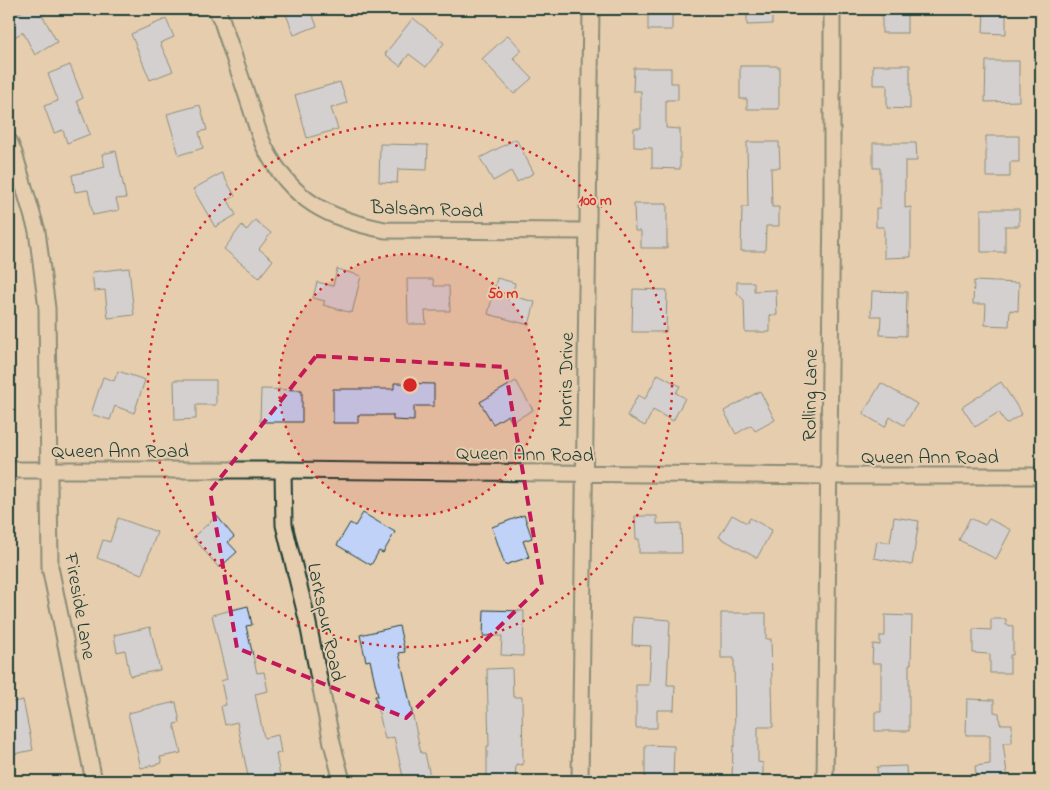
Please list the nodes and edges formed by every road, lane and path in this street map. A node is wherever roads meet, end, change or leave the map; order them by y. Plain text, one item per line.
1 (216, 9) edge
2 (591, 9) edge
3 (832, 9) edge
4 (9, 141) edge
5 (587, 230) junction
6 (9, 470) edge
7 (48, 470) junction
8 (283, 470) junction
9 (584, 474) junction
10 (828, 476) junction
11 (1041, 476) edge
12 (94, 781) edge
13 (342, 781) edge
14 (580, 781) edge
15 (825, 781) edge

1 - 5 street, Balsam Road
2 - 5 street, Morris Drive
3 - 10 street, Rolling Lane
4 - 7 street, Fireside Lane
5 - 9 street, Morris Drive
6 - 7 street, Queen Ann Road
7 - 8 street, Queen Ann Road
7 - 12 street, Fireside Lane
8 - 9 street, Queen Ann Road
8 - 13 street, Larkspur Road
9 - 10 street, Queen Ann Road
9 - 14 street, Morris Drive
10 - 11 street, Queen Ann Road
10 - 15 street, Rolling Lane

